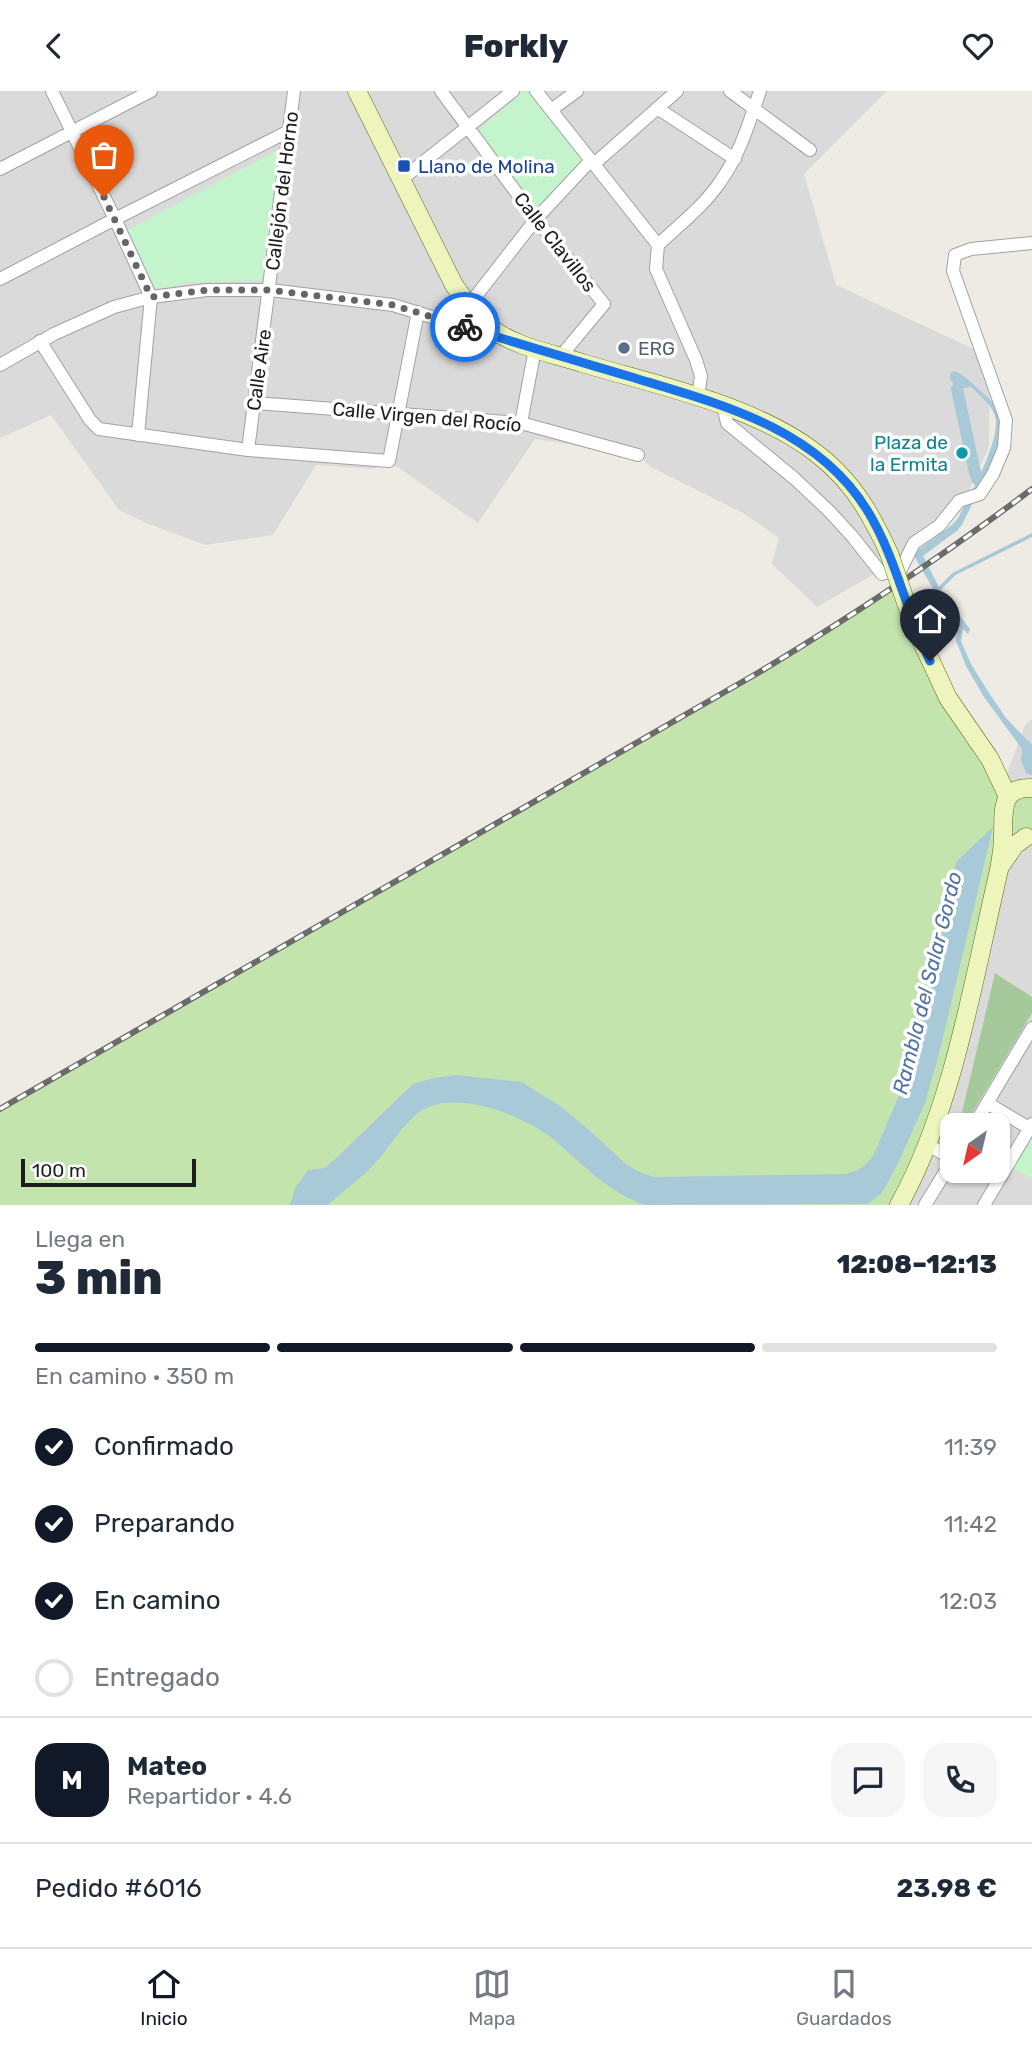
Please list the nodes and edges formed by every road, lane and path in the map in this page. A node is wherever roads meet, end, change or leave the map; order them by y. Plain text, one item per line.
1 (52, 91) edge
2 (151, 91) edge
3 (294, 91) edge
4 (357, 91) edge
5 (441, 91) edge
6 (513, 91) edge
7 (537, 91) edge
8 (577, 91) edge
9 (677, 91) edge
10 (730, 91) edge
11 (760, 91) edge
12 (754, 108) junction
13 (657, 109) junction
14 (551, 110) junction
15 (467, 127) junction
16 (72, 131) junction
17 (288, 132) junction
18 (810, 150) dead end
19 (735, 159) junction
20 (592, 162) junction
21 (0, 169) edge
22 (402, 179) junction
23 (115, 219) junction
24 (536, 219) junction
25 (1032, 243) edge
26 (658, 245) junction
27 (0, 279) edge
28 (270, 290) junction
29 (151, 297) junction
30 (469, 305) junction
31 (418, 312) junction
32 (40, 341) junction
33 (516, 343) junction
34 (535, 349) junction
35 (561, 356) junction
36 (0, 365) edge
37 (698, 397) junction
38 (255, 403) junction
39 (723, 406) junction
40 (400, 415) junction
41 (521, 423) junction
42 (138, 435) junction
43 (248, 450) junction
44 (638, 455) dead end
45 (990, 759) junction
46 (1030, 787) edge
47 (1008, 797) junction
48 (1004, 820) junction
49 (1029, 837) edge
50 (999, 870) junction
51 (1032, 1028) edge
52 (987, 1103) junction
53 (981, 1113) edge
54 (1031, 1126) edge
55 (928, 1144) junction
56 (940, 1152) edge
57 (940, 1180) edge
58 (899, 1205) edge
59 (925, 1205) edge
60 (984, 1205) edge

1 - 16 street
2 - 16 street
3 - 17 street, Callejón del Horno
4 - 22 main road
5 - 15 street, Calle Clavillos
6 - 15 street
7 - 14 street
8 - 14 street
9 - 13 street
10 - 12 street
11 - 12 street
12 - 18 street
12 - 19 street
13 - 19 street
13 - 20 street
14 - 20 street
15 - 22 street
15 - 24 street, Calle Clavillos
16 - 21 street
16 - 23 street
17 - 23 street
17 - 28 street, Callejón del Horno
19 - 26 street
20 - 24 street
20 - 26 street
22 - 30 main road
23 - 27 street
23 - 29 street
24 - 30 street
24 - 35 street, Calle Clavillos
25 - 39 street
26 - 37 street
28 - 29 street
28 - 31 street
28 - 38 street, Calle Aire
29 - 32 street
29 - 42 street
30 - 33 main road
31 - 33 street
31 - 40 street
32 - 36 street
32 - 42 street
33 - 34 main road
34 - 35 main road
34 - 41 street
35 - 37 main road
37 - 39 main road
38 - 40 street, Calle Virgen del Rocío
38 - 43 street, Calle Aire
39 - 45 main road, bridge
40 - 41 street, Calle Virgen del Rocío
40 - 43 street
41 - 44 street, Calle Virgen del Rocío
42 - 43 street
45 - 46 main road
45 - 47 main road
46 - 47 main road
47 - 48 main road
48 - 49 main road
48 - 50 main road
49 - 50 main road
50 - 55 main road
51 - 52 street
52 - 53 street
52 - 54 street
54 - 60 street
55 - 56 street
55 - 58 main road
57 - 59 street

